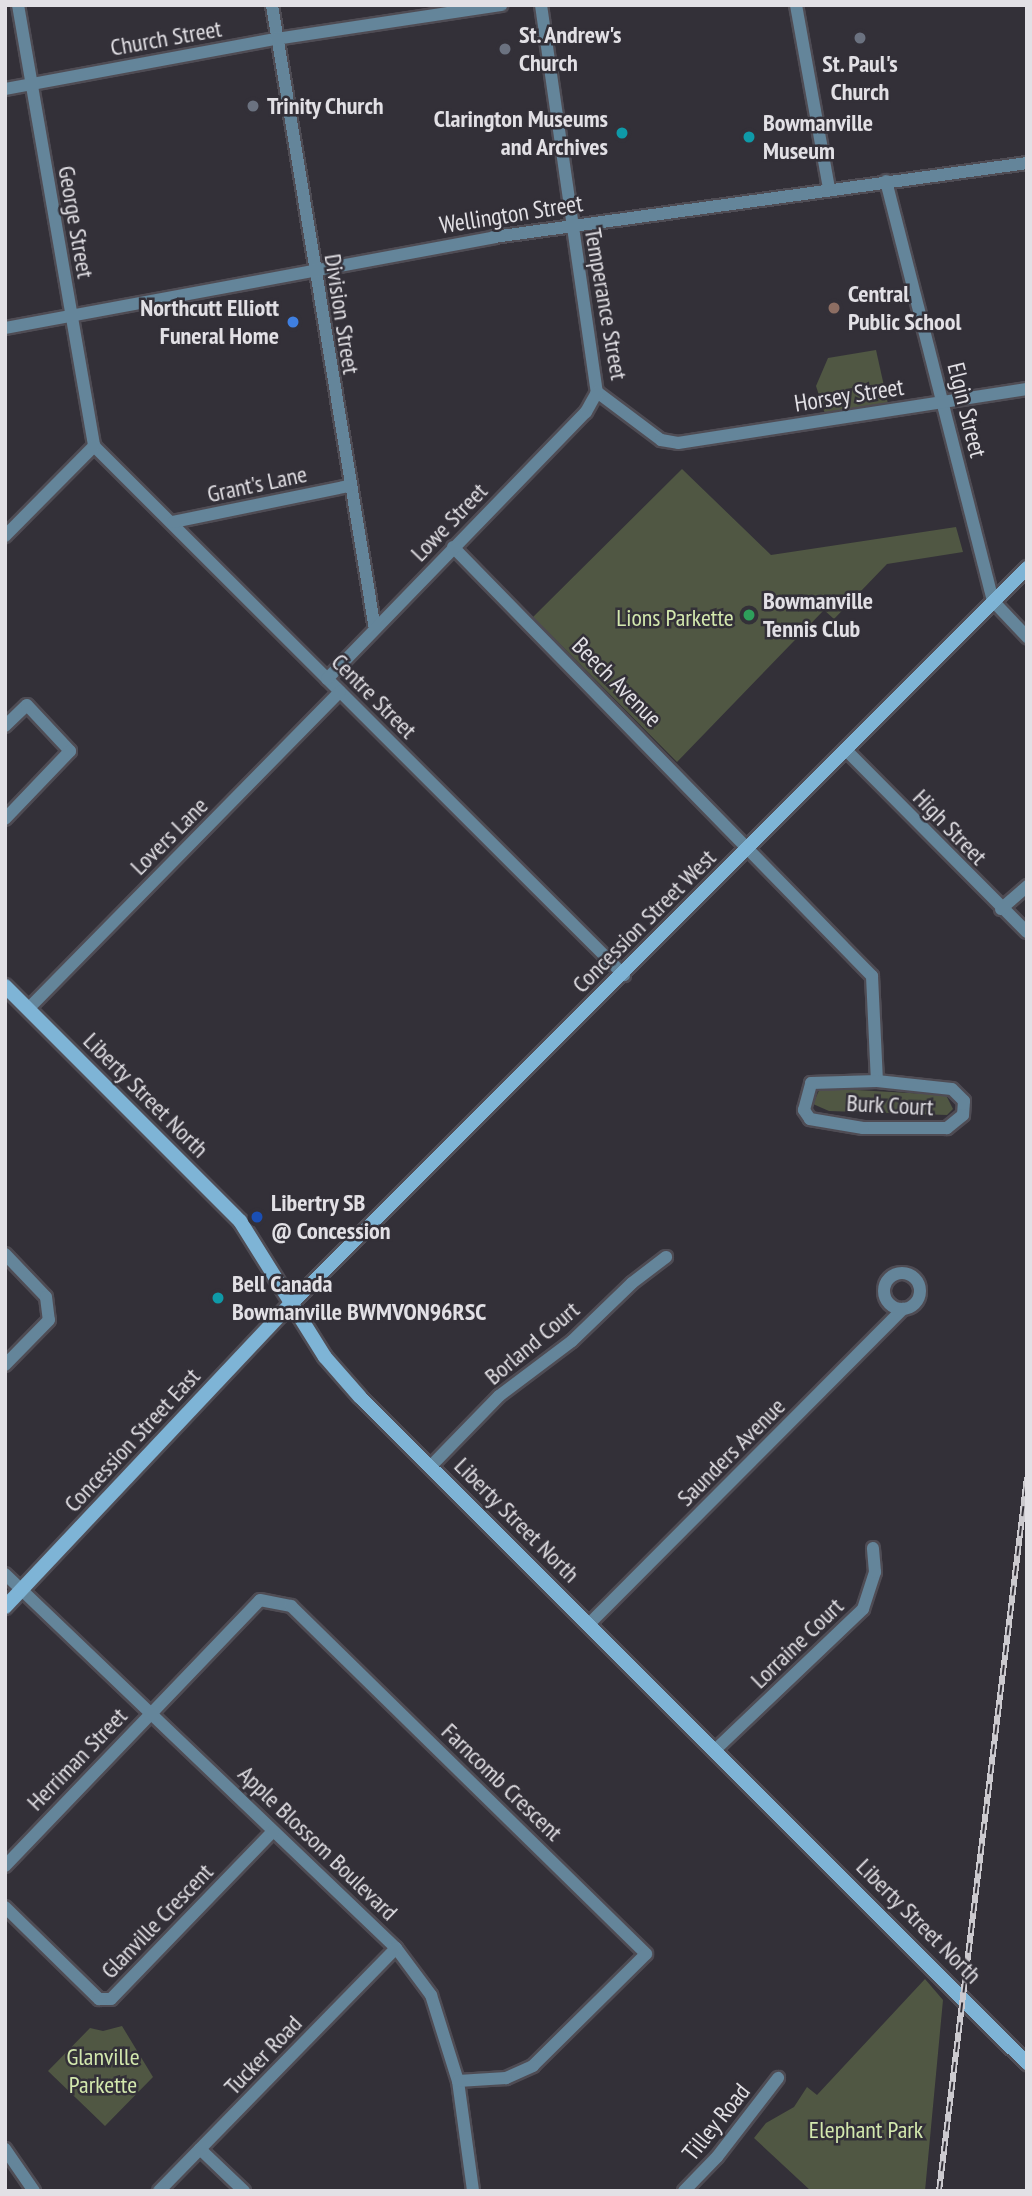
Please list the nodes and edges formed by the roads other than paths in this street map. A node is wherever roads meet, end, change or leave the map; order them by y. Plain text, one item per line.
1 (18, 5) edge
2 (272, 5) edge
3 (501, 5) edge
4 (541, 5) edge
5 (796, 5) edge
6 (276, 39) junction
7 (31, 84) junction
8 (5, 89) edge
9 (1027, 163) edge
10 (886, 181) junction
11 (829, 189) junction
12 (571, 225) junction
13 (313, 269) junction
14 (71, 316) junction
15 (5, 328) edge
16 (1027, 389) edge
17 (597, 392) junction
18 (943, 402) junction
19 (678, 443) joint
20 (94, 446) junction
21 (349, 486) junction
22 (173, 522) junction
23 (5, 536) edge
24 (453, 548) junction
25 (1027, 568) edge
26 (993, 601) junction
27 (375, 629) junction
28 (1027, 637) edge
29 (327, 679) junction
30 (340, 692) junction
31 (5, 726) edge
32 (845, 749) junction
33 (5, 819) edge
34 (749, 848) junction
35 (1027, 886) edge
36 (1001, 909) junction
37 (1027, 932) edge
38 (624, 975) junction
39 (5, 986) edge
40 (28, 1009) junction
41 (877, 1081) junction
42 (5, 1254) edge
43 (666, 1257) dead end
44 (291, 1304) junction
45 (903, 1309) dead end
46 (5, 1364) edge
47 (430, 1467) junction
48 (873, 1548) dead end
49 (5, 1574) edge
50 (22, 1591) junction
51 (5, 1607) edge
52 (589, 1624) junction
53 (151, 1712) junction
54 (714, 1751) junction
55 (273, 1830) junction
56 (5, 1866) edge
57 (5, 1907) edge
58 (396, 1948) junction
59 (1027, 2063) edge
60 (778, 2078) dead end
61 (458, 2081) junction
62 (5, 2149) edge
63 (200, 2149) junction
64 (34, 2191) edge
65 (159, 2191) edge
66 (244, 2191) edge
67 (473, 2191) edge
68 (684, 2191) edge

1 - 7 street, George Street
2 - 6 street, Division Street
3 - 6 street, Church Street
4 - 12 street, Temperance Street
5 - 11 street
6 - 7 street, Church Street
6 - 13 street, Division Street
7 - 8 street, Church Street
7 - 14 street, George Street
9 - 10 street, Wellington Street
10 - 11 street, Wellington Street
10 - 18 street, Elgin Street
11 - 12 street, Wellington Street
12 - 13 street, Wellington Street
12 - 17 street, Temperance Street
13 - 14 street, Wellington Street
13 - 21 street, Division Street
14 - 15 street, Wellington Street
14 - 20 street, George Street
16 - 18 street, Horsey Street
17 - 19 street, Temperance Street
17 - 24 street, Lowe Street
18 - 19 street, Horsey Street
18 - 26 street, Elgin Street
20 - 22 street, Centre Street
20 - 23 street
21 - 22 street, Grant's Lane
21 - 27 street, Division Street
22 - 29 street, Centre Street
24 - 27 street, Lowe Street
24 - 34 street, Beech Avenue
25 - 26 main road, Concession Street West
26 - 28 street, Elgin Street
26 - 32 main road, Concession Street West
27 - 29 street, Lowe Street
29 - 30 street, Centre Street
30 - 38 street, Centre Street
30 - 40 street, Lovers Lane
31 - 33 street
32 - 34 main road, Concession Street West
32 - 36 street, High Street
34 - 38 main road, Concession Street West
34 - 41 street, Burk Court
35 - 36 street
36 - 37 street, High Street
38 - 44 main road, Concession Street West
39 - 40 main road, Liberty Street North
40 - 44 main road, Liberty Street North
41 - 41 street, Burk Court
42 - 46 street
43 - 47 street, Borland Court
44 - 47 main road, Liberty Street North
44 - 50 main road, Concession Street East
45 - 52 street, Saunders Avenue
47 - 52 main road, Liberty Street North
48 - 54 street, Lorraine Court
49 - 50 street, Apple Blossom Boulevard
50 - 51 main road, Concession Street East
50 - 53 street, Apple Blossom Boulevard
52 - 54 main road, Liberty Street North
53 - 55 street, Apple Blossom Boulevard
53 - 56 street, Herriman Street
53 - 61 street, Farncomb Crescent
54 - 59 main road, Liberty Street North
55 - 57 street, Glanville Crescent
55 - 58 street, Apple Blossom Boulevard
58 - 61 street, Apple Blossom Boulevard
58 - 63 street, Tucker Road
60 - 68 street, Tilley Road
61 - 67 street, Apple Blossom Boulevard
62 - 64 street
63 - 65 street, Tucker Road
63 - 66 street

